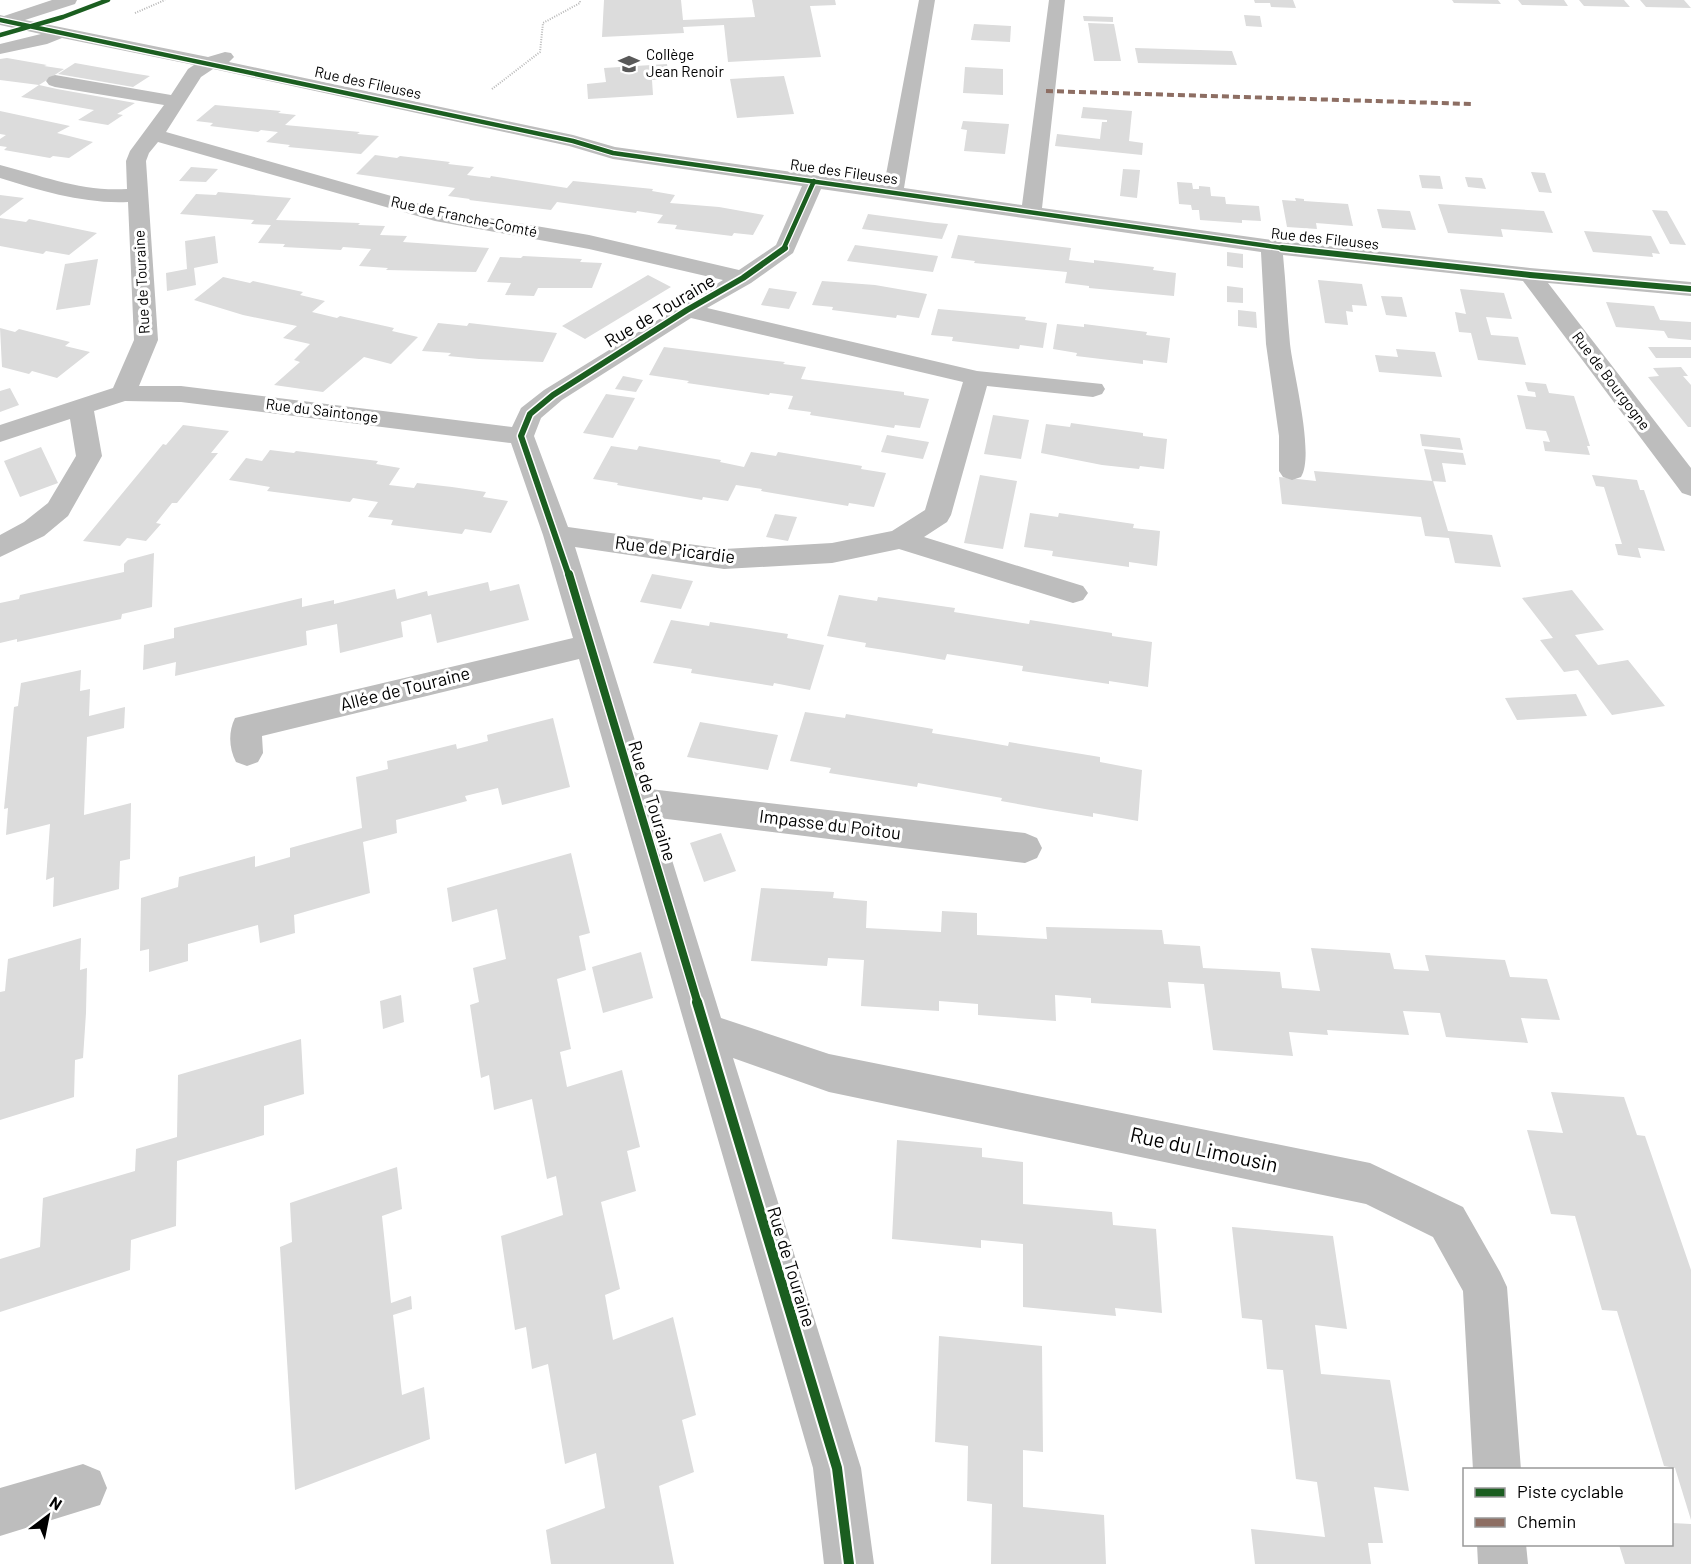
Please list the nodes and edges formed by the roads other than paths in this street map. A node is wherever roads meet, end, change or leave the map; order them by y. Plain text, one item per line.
1 (69, 0) edge
2 (927, 0) edge
3 (1057, 0) edge
4 (1, 21) edge
5 (61, 32) junction
6 (0, 49) edge
7 (244, 52) dead end
8 (210, 63) junction
9 (55, 81) dead end
10 (175, 101) junction
11 (154, 135) junction
12 (0, 171) edge
13 (814, 181) junction
14 (893, 192) junction
15 (137, 195) junction
16 (1031, 214) junction
17 (1272, 248) junction
18 (1530, 275) junction
19 (743, 278) junction
20 (1691, 289) edge
21 (687, 310) junction
22 (977, 378) junction
23 (1093, 389) dead end
24 (123, 393) junction
25 (81, 409) junction
26 (0, 434) edge
27 (521, 436) junction
28 (1292, 471) dead end
29 (1691, 487) edge
30 (557, 535) junction
31 (900, 539) junction
32 (0, 547) edge
33 (1074, 593) dead end
34 (590, 645) junction
35 (247, 753) dead end
36 (636, 801) junction
37 (1025, 848) dead end
38 (704, 1030) junction
39 (1497, 1468) edge
40 (83, 1488) dead end
41 (0, 1512) edge
42 (1502, 1546) edge
43 (849, 1564) edge
44 (1503, 1564) edge

1 - 4 street
2 - 14 street
3 - 16 street
4 - 5 street, Rue des Fileuses
5 - 6 street
5 - 8 street, Rue des Fileuses
7 - 8 street
8 - 10 street, Rue de Touraine
8 - 13 street, Rue des Fileuses
9 - 10 street
10 - 11 street, Rue de Touraine
11 - 15 street, Rue de Touraine
11 - 19 street, Rue de Franche-Comté
12 - 15 street
13 - 14 street, Rue des Fileuses
13 - 19 street, Rue de Touraine
14 - 16 street, Rue des Fileuses
15 - 24 street, Rue de Touraine
16 - 17 street, Rue des Fileuses
17 - 18 street, Rue des Fileuses
17 - 28 street
18 - 20 street, Rue des Fileuses
18 - 29 street, Rue de Bourgogne
19 - 21 street, Rue de Touraine
21 - 22 street
21 - 27 street, Rue de Touraine
22 - 23 street
22 - 31 street, Rue de Picardie
24 - 25 street
24 - 27 street, Rue du Saintonge
25 - 26 street
25 - 32 street
27 - 30 street, Rue de Touraine
30 - 31 street, Rue de Picardie
30 - 34 street, Rue de Touraine
31 - 33 street, Rue de Picardie
34 - 35 street, Allée de Touraine
34 - 36 street, Rue de Touraine
36 - 37 street, Impasse du Poitou
36 - 38 street, Rue de Touraine
38 - 39 street, Rue du Limousin
38 - 43 street, Rue de Touraine
40 - 41 street
42 - 44 street

